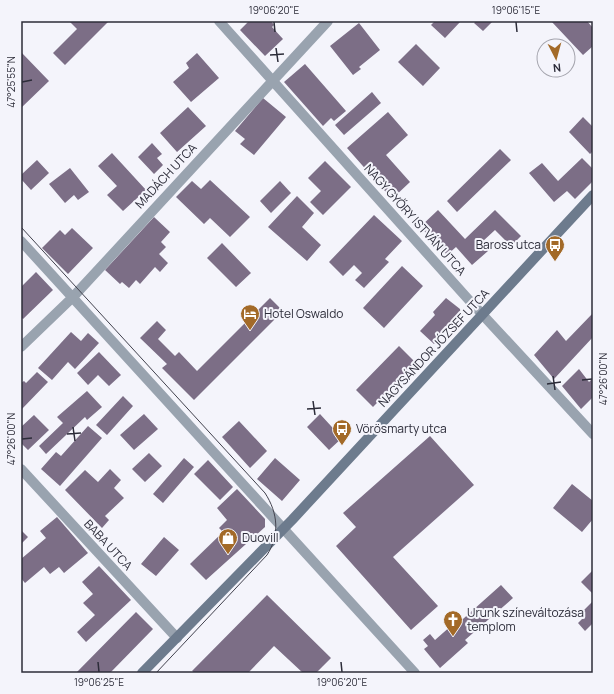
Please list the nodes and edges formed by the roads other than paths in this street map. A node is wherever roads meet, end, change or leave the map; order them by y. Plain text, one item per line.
1 (219, 21) edge
2 (328, 21) edge
3 (272, 80) junction
4 (593, 194) edge
5 (21, 241) edge
6 (73, 297) junction
7 (483, 314) junction
8 (21, 346) edge
9 (593, 434) edge
10 (21, 469) edge
11 (284, 528) junction
12 (177, 638) junction
13 (142, 673) edge
14 (415, 673) edge

1 - 3 street, NAGY GYŐRY ISTVÁN UTCA
2 - 3 street, MADÁCH UTCA
3 - 6 street, MADÁCH UTCA
3 - 7 street, NAGY GYŐRY ISTVÁN UTCA
4 - 7 street, NAGYSÁNDOR JÓZSEF UTCA
5 - 6 street
6 - 8 street, MADÁCH UTCA
6 - 11 street
7 - 9 street, NAGY GYŐRY ISTVÁN UTCA
7 - 11 street, NAGYSÁNDOR JÓZSEF UTCA
10 - 12 street, BABA UTCA
11 - 12 street, NAGYSÁNDOR JÓZSEF UTCA
11 - 14 street
12 - 13 street, NAGYSÁNDOR JÓZSEF UTCA

